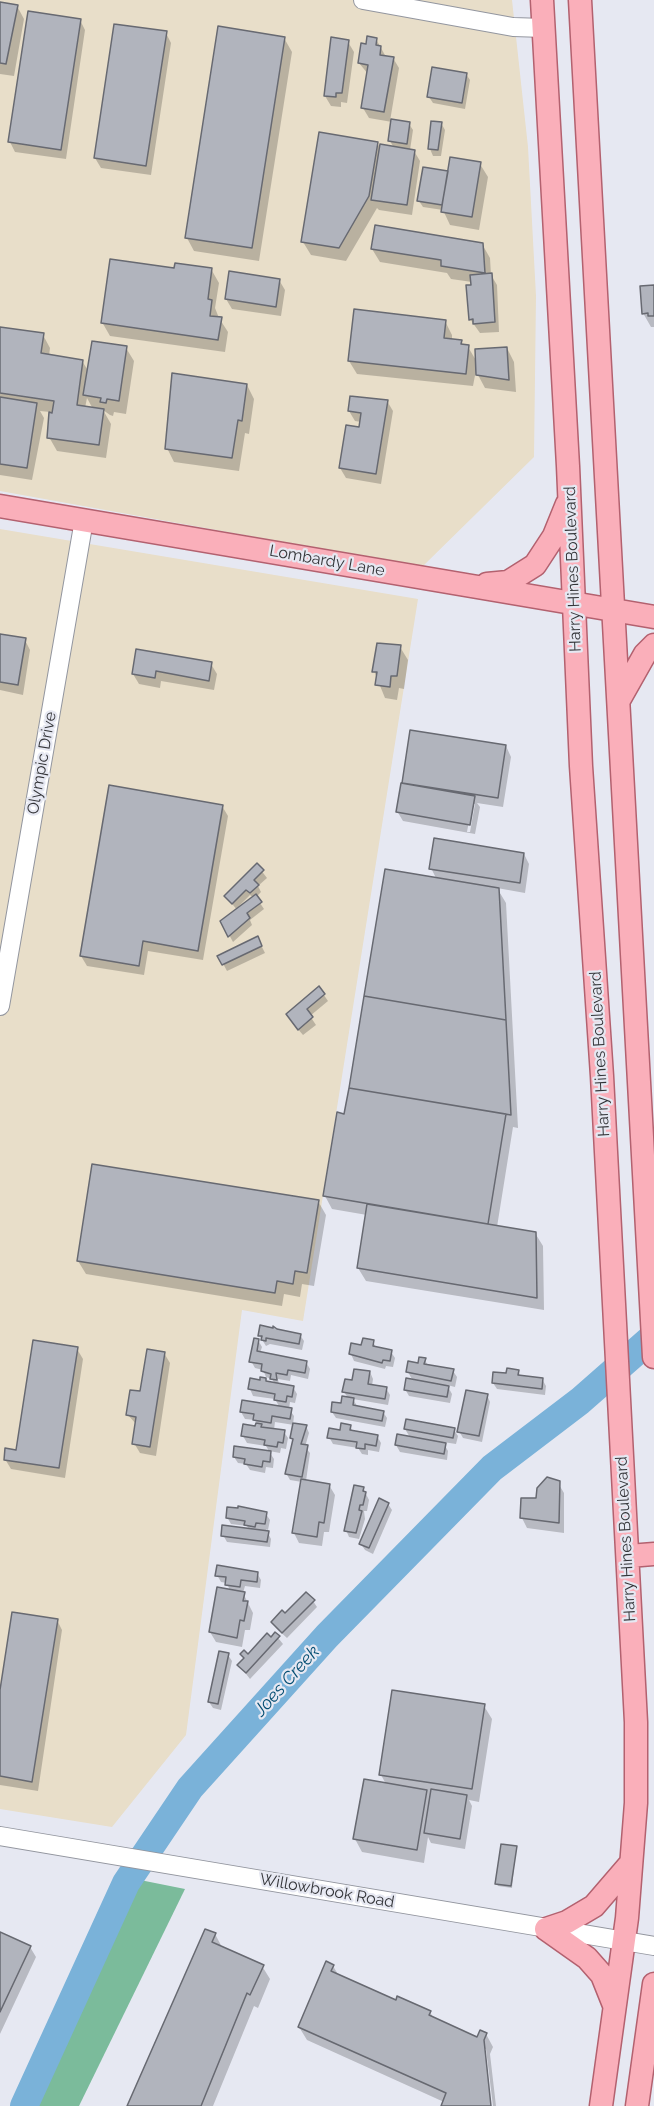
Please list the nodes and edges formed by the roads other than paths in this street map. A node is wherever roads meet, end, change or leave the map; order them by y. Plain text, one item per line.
1 (363, 0) edge
2 (542, 0) edge
3 (580, 0) edge
4 (544, 28) junction
5 (582, 28) junction
6 (570, 494) junction
7 (0, 506) edge
8 (84, 520) junction
9 (468, 585) junction
10 (574, 603) junction
11 (613, 610) junction
12 (654, 617) edge
13 (654, 645) edge
14 (618, 701) junction
15 (0, 1006) edge
16 (639, 1074) junction
17 (602, 1076) junction
18 (650, 1283) junction
19 (612, 1286) junction
20 (654, 1358) edge
21 (654, 1554) edge
22 (629, 1556) junction
23 (0, 1836) edge
24 (631, 1863) junction
25 (546, 1929) junction
26 (624, 1942) junction
27 (654, 1946) edge
28 (654, 1984) edge
29 (615, 2010) junction
30 (652, 2017) edge
31 (601, 2106) edge
32 (637, 2106) edge

1 - 4 street
2 - 4 main road, Harry Hines Boulevard
3 - 5 main road
4 - 5 main road
4 - 6 main road, Harry Hines Boulevard
5 - 11 main road
6 - 9 main road
6 - 10 main road, Harry Hines Boulevard
7 - 8 main road, Lombardy Lane
8 - 9 main road, Lombardy Lane
8 - 15 street, Olympic Drive
9 - 10 main road, Lombardy Lane
10 - 11 main road, Lombardy Lane
10 - 17 main road, Harry Hines Boulevard
11 - 12 main road, Lombardy Lane
11 - 14 main road
13 - 14 main road
14 - 16 main road
16 - 17 main road
16 - 18 main road
17 - 19 main road, Harry Hines Boulevard
18 - 19 main road
18 - 20 main road
19 - 22 main road, Harry Hines Boulevard
21 - 22 main road
22 - 24 main road, Harry Hines Boulevard
23 - 25 street, Willowbrook Road
24 - 25 main road
24 - 26 main road, Harry Hines Boulevard
25 - 26 street, Willowbrook Road
25 - 29 main road
26 - 27 street, Willowbrook Road
26 - 29 main road, Harry Hines Boulevard
28 - 30 main road
29 - 31 main road, Harry Hines Boulevard
30 - 32 main road

